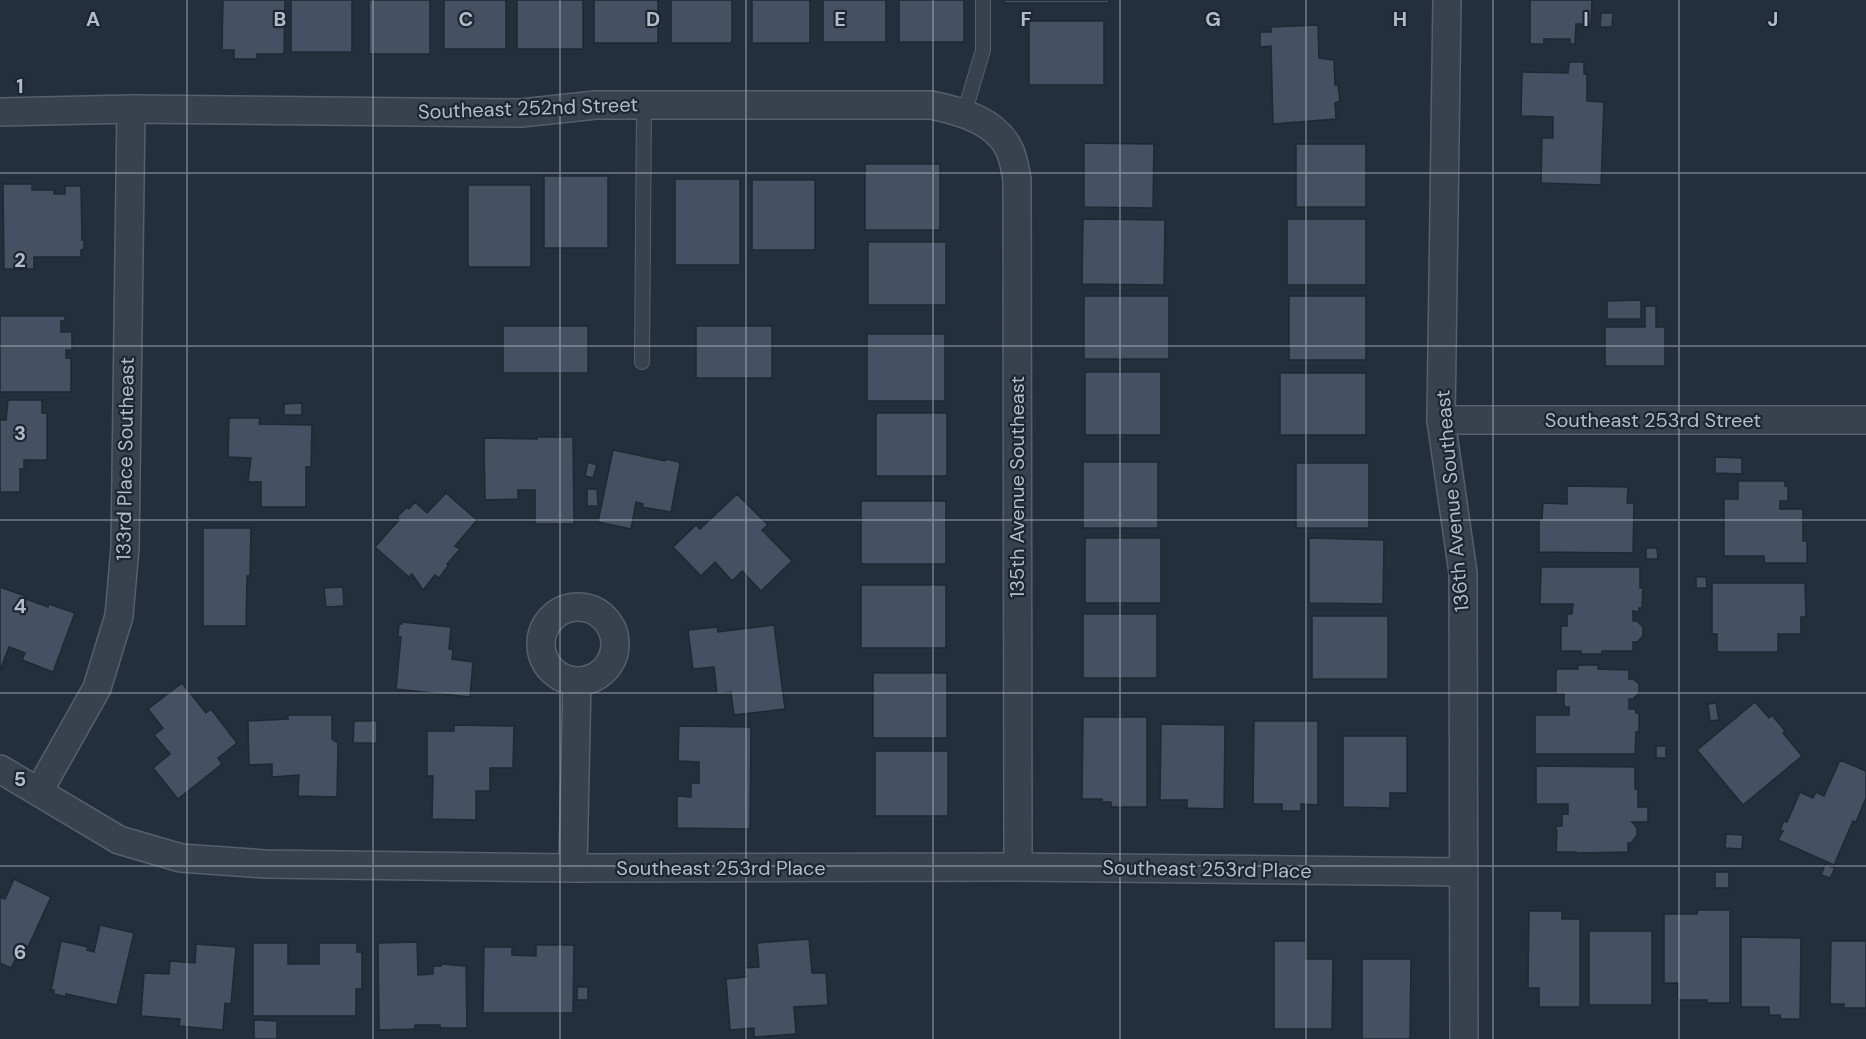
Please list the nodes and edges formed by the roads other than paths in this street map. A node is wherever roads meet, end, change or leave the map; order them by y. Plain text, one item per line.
1 (983, 0) edge
2 (1447, 0) edge
3 (644, 105) junction
4 (131, 109) junction
5 (0, 112) edge
6 (972, 118) junction
7 (642, 362) dead end
8 (1441, 420) junction
9 (1866, 420) edge
10 (577, 682) dead end
11 (0, 770) edge
12 (39, 791) junction
13 (1018, 867) junction
14 (573, 868) junction
15 (1463, 872) junction
16 (1464, 1039) edge

1 - 6 lane
2 - 8 street, 136th Avenue Southeast
3 - 4 street, Southeast 252nd Street
3 - 6 street, Southeast 252nd Street
3 - 7 lane
4 - 5 street, Southeast 252nd Street
4 - 12 street, 133rd Place Southeast
6 - 13 street, 135th Avenue Southeast
8 - 9 street, Southeast 253rd Street
8 - 15 street, 136th Avenue Southeast
10 - 14 street
11 - 12 street, Southeast 253rd Place
12 - 14 street, Southeast 253rd Place
13 - 14 street, Southeast 253rd Place
13 - 15 street, Southeast 253rd Place
15 - 16 street, 136th Avenue Southeast

